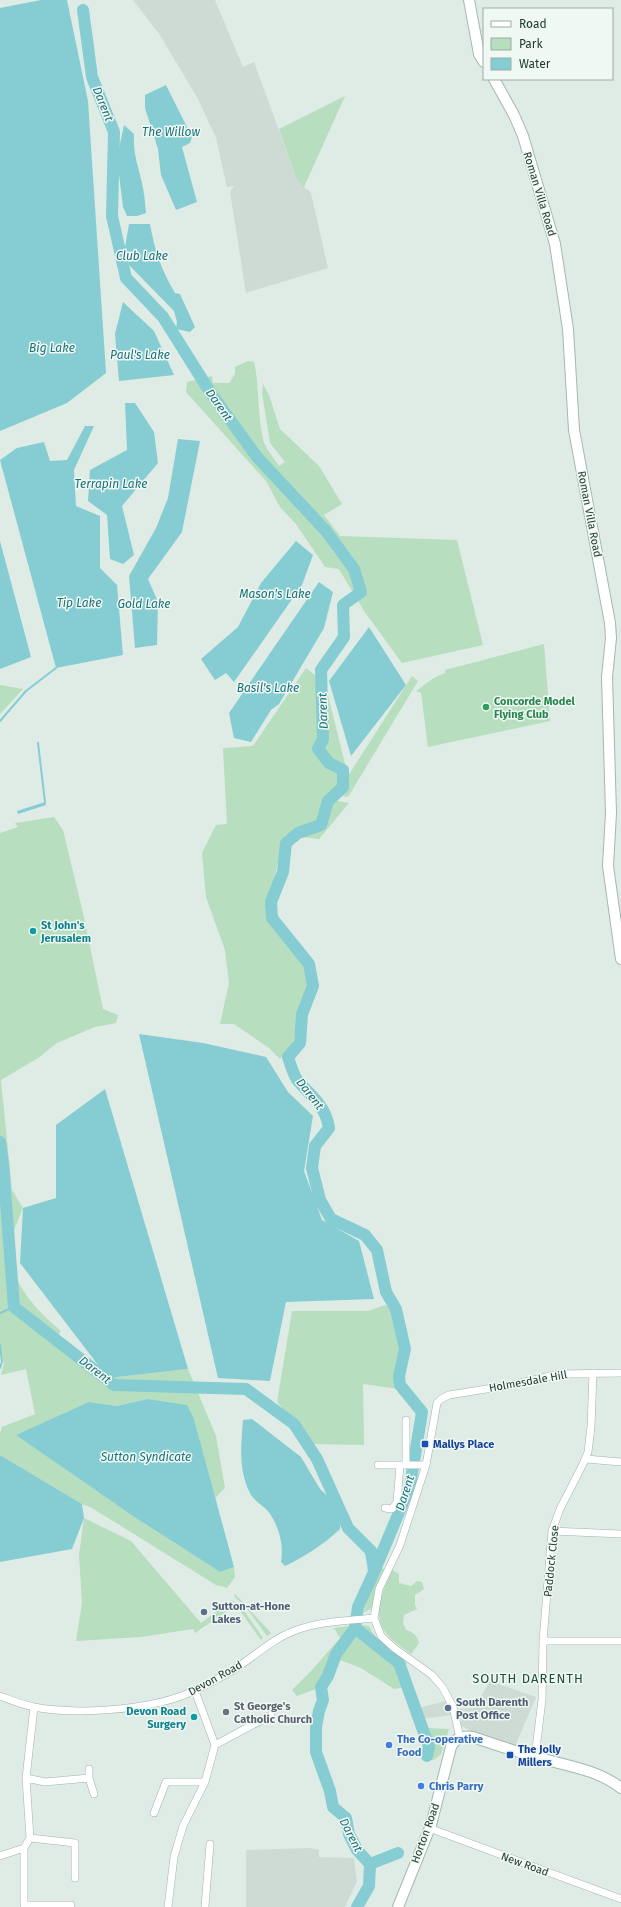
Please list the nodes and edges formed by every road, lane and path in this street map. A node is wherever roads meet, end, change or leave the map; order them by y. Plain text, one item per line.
1 (469, 0) edge
2 (483, 60) edge
3 (495, 80) edge
4 (621, 959) edge
5 (593, 1372) junction
6 (621, 1372) edge
7 (406, 1420) dead end
8 (586, 1459) junction
9 (621, 1462) edge
10 (378, 1465) dead end
11 (406, 1465) junction
12 (424, 1465) junction
13 (385, 1508) dead end
14 (552, 1531) junction
15 (621, 1534) edge
16 (371, 1618) junction
17 (543, 1641) junction
18 (621, 1641) edge
19 (195, 1691) junction
20 (0, 1696) edge
21 (34, 1707) junction
22 (268, 1719) dead end
23 (460, 1738) junction
24 (215, 1745) junction
25 (535, 1757) junction
26 (89, 1769) dead end
27 (26, 1778) junction
28 (89, 1778) junction
29 (205, 1782) junction
30 (621, 1788) edge
31 (94, 1794) dead end
32 (154, 1813) dead end
33 (430, 1828) junction
34 (30, 1838) junction
35 (210, 1844) dead end
36 (24, 1848) junction
37 (0, 1856) edge
38 (75, 1878) dead end
39 (621, 1899) edge
40 (71, 1905) dead end
41 (168, 1907) edge
42 (205, 1907) edge
43 (398, 1907) edge

1 - 2 street
3 - 4 street, Roman Villa Road
5 - 6 street, Holmesdale Hill
5 - 8 street, Paddock Close
5 - 12 street, Holmesdale Hill
7 - 11 street
8 - 9 street
8 - 14 street, Paddock Close
10 - 11 street
11 - 12 street
11 - 13 street
12 - 16 street
14 - 15 street
14 - 17 street, Paddock Close
16 - 19 street, Devon Road
16 - 23 street
17 - 18 street
17 - 25 street, Paddock Close
19 - 21 street, Devon Road
19 - 24 street
20 - 21 street, Devon Road
21 - 27 street
22 - 24 street
23 - 25 street
23 - 33 street, Horton Road
24 - 29 street
25 - 30 street
26 - 28 street
27 - 28 street
27 - 34 street
28 - 31 street
29 - 32 street
29 - 41 street
33 - 39 street, New Road
33 - 43 street, Horton Road
34 - 36 street
34 - 38 street
35 - 42 street
36 - 37 street
36 - 40 street

